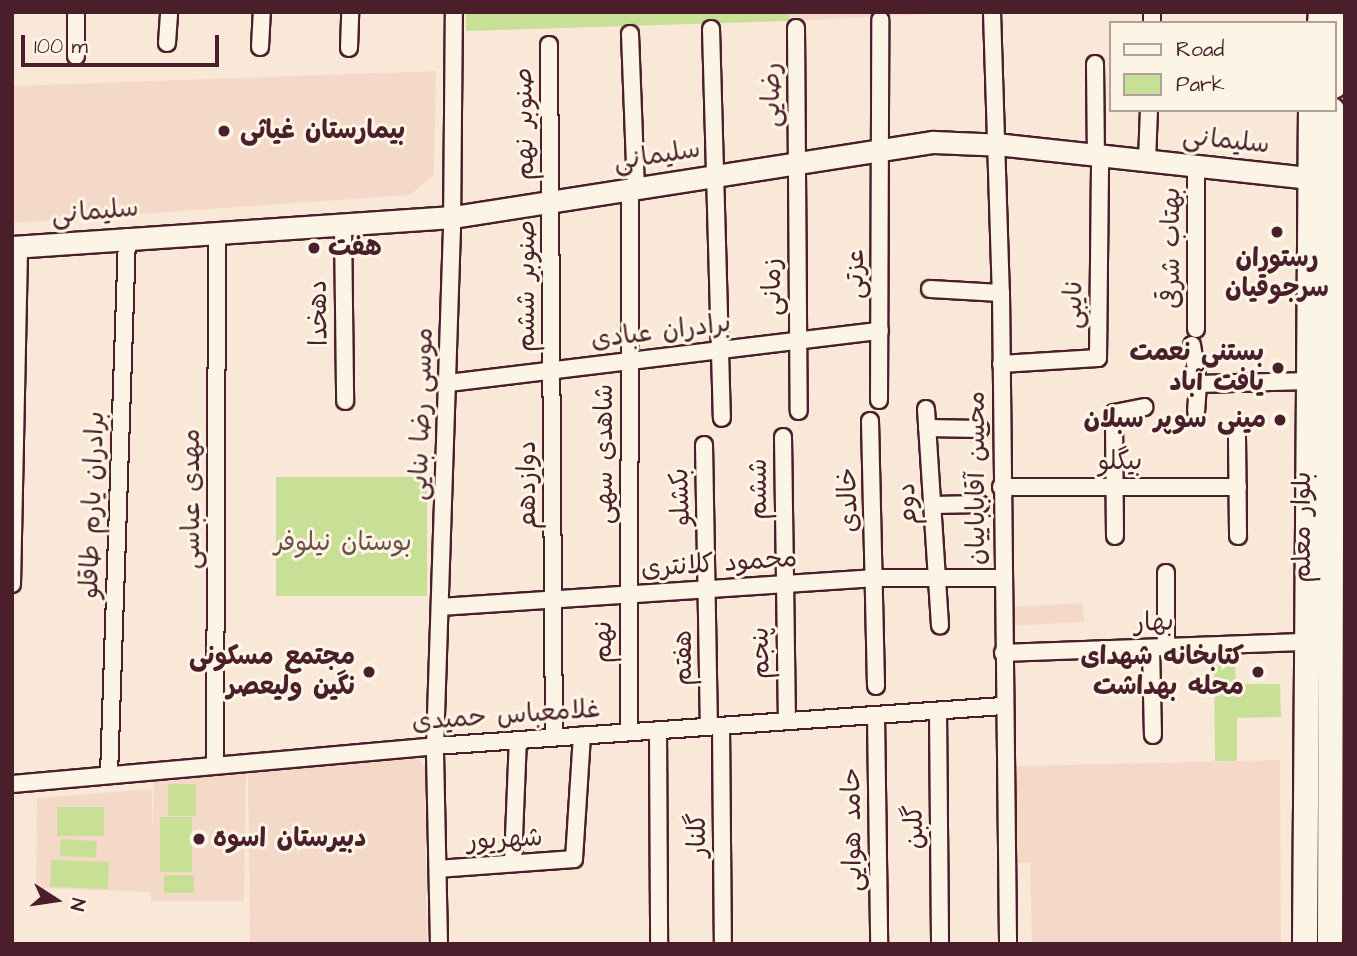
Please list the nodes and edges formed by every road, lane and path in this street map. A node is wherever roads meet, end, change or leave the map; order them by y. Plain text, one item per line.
1 (76, 12) edge
2 (169, 12) edge
3 (262, 12) edge
4 (349, 12) edge
5 (454, 12) edge
6 (992, 12) edge
7 (1342, 12) edge
8 (880, 20) dead end
9 (796, 28) dead end
10 (710, 29) dead end
11 (630, 34) dead end
12 (167, 43) dead end
13 (549, 45) dead end
14 (260, 47) dead end
15 (349, 48) dead end
16 (76, 57) dead end
17 (1095, 64) dead end
18 (1336, 68) edge
19 (1149, 112) edge
20 (1311, 112) edge
21 (1332, 112) edge
22 (995, 145) junction
23 (881, 149) junction
24 (1098, 156) junction
25 (1147, 160) junction
26 (796, 162) junction
27 (1196, 166) junction
28 (712, 176) junction
29 (1328, 181) edge
30 (633, 188) junction
31 (551, 201) junction
32 (453, 217) junction
33 (343, 225) junction
34 (217, 233) junction
35 (127, 237) junction
36 (15, 247) edge
37 (930, 289) dead end
38 (1001, 293) junction
39 (880, 331) junction
40 (1338, 338) edge
41 (798, 339) junction
42 (720, 350) junction
43 (630, 360) junction
44 (1001, 364) junction
45 (552, 370) junction
46 (1309, 381) junction
47 (447, 383) junction
48 (1198, 384) junction
49 (1338, 392) edge
50 (879, 400) dead end
51 (345, 401) dead end
52 (1144, 407) dead end
53 (926, 409) dead end
54 (799, 411) dead end
55 (1196, 411) dead end
56 (722, 418) dead end
57 (870, 421) dead end
58 (927, 428) junction
59 (980, 429) dead end
60 (1237, 436) dead end
61 (783, 437) dead end
62 (704, 445) dead end
63 (1339, 469) edge
64 (1238, 486) junction
65 (1001, 487) junction
66 (1116, 487) junction
67 (980, 504) dead end
68 (933, 505) junction
69 (1339, 510) edge
70 (1115, 536) dead end
71 (1238, 537) dead end
72 (1166, 573) dead end
73 (936, 576) junction
74 (876, 578) junction
75 (1001, 578) junction
76 (12, 584) edge
77 (784, 584) junction
78 (708, 589) junction
79 (629, 594) junction
80 (553, 599) junction
81 (440, 607) junction
82 (940, 626) dead end
83 (1308, 642) junction
84 (1159, 648) junction
85 (1003, 653) junction
86 (876, 686) dead end
87 (1003, 706) junction
88 (938, 711) junction
89 (876, 715) junction
90 (787, 721) junction
91 (715, 726) junction
92 (658, 730) junction
93 (629, 732) junction
94 (582, 735) junction
95 (1153, 735) dead end
96 (554, 737) junction
97 (518, 740) junction
98 (435, 746) junction
99 (215, 765) junction
100 (109, 775) junction
101 (12, 784) edge
102 (513, 862) junction
103 (438, 869) junction
104 (439, 944) edge
105 (659, 944) edge
106 (723, 944) edge
107 (879, 944) edge
108 (940, 944) edge
109 (1008, 944) edge
110 (1305, 944) edge
111 (1330, 944) edge

1 - 16 street
2 - 12 street
3 - 14 street
4 - 15 street
5 - 32 street, موسی رضا بنایی
6 - 22 street, محسن آقاباباییان
7 - 18 main road
8 - 23 street, عزتی
9 - 26 street, رضایی
10 - 28 street
11 - 30 street, شاهدی سهی
13 - 31 street, صنوبر نهم
17 - 24 street
19 - 25 street
20 - 29 main road, بلوار معلم
21 - 29 main road, بلوار معلم
22 - 23 main road, سلیمانی
22 - 24 main road, سلیمانی
22 - 38 street, محسن آقاباباییان
23 - 26 main road, سلیمانی
23 - 39 street, عزتی
24 - 25 main road, سلیمانی
24 - 44 street, نایبی
25 - 27 main road, سلیمانی
26 - 28 main road, سلیمانی
26 - 41 street, زمانی
27 - 29 main road, سلیمانی
27 - 48 street, بهتاب شرقی
28 - 30 main road, سلیمانی
28 - 42 street
29 - 40 main road, بلوار معلم
29 - 46 main road, بلوار معلم
30 - 31 main road, سلیمانی
30 - 43 street, شاهدی سهی
31 - 32 main road, سلیمانی
31 - 45 street, صنوبر ششم
32 - 33 main road, سلیمانی
32 - 47 street, موسی رضا بنایی
33 - 34 main road, سلیمانی
33 - 51 street, دهخدا
34 - 35 main road, سلیمانی
34 - 99 street, مهدی عباسی
35 - 36 main road, سلیمانی
35 - 100 street, برادران یارم طاقلو
36 - 76 street
37 - 38 street
38 - 44 street, محسن آقاباباییان
39 - 41 street, برادران عبادی
39 - 50 street, عزتی
40 - 49 main road, بلوار معلم
41 - 42 street, برادران عبادی
41 - 54 street, زمانی
42 - 43 street, برادران عبادی
42 - 56 street
43 - 45 street, برادران عبادی
43 - 79 street, شاهدی سهی
44 - 65 street, محسن آقاباباییان
45 - 47 street, برادران عبادی
45 - 80 street, دوازدهم
46 - 48 street
46 - 83 main road, بلوار معلم
47 - 81 street, موسی رضا بنایی
48 - 55 street, بهتاب شرقی
49 - 63 main road, بلوار معلم
52 - 66 street
53 - 58 street, دوم
57 - 74 street, خالدی
58 - 59 street
58 - 68 street, دوم
60 - 64 street
61 - 77 street, ششم
62 - 78 street, بکشلو
63 - 69 main road, بلوار معلم
64 - 66 street, بیگلو
64 - 71 street
65 - 66 street, بیگلو
65 - 75 street, محسن آقاباباییان
66 - 70 street
67 - 68 street
68 - 73 street, دوم
69 - 111 main road, بلوار معلم
72 - 84 street
73 - 74 street, محمود کلانتری
73 - 75 street, محمود کلانتری
73 - 82 street, دوم
74 - 77 street, محمود کلانتری
74 - 86 street, خالدی
75 - 85 street, محسن آقاباباییان
77 - 78 street, محمود کلانتری
77 - 90 street, پنجم
78 - 79 street, محمود کلانتری
78 - 91 street, هفتم
79 - 80 street, محمود کلانتری
79 - 93 street, نهم
80 - 81 street, محمود کلانتری
80 - 96 street, دوازدهم
81 - 98 street, موسی رضا بنایی
83 - 84 street, بهار
83 - 110 main road, بلوار معلم
84 - 85 street, بهار
84 - 95 street
85 - 87 street, محسن آقاباباییان
87 - 88 street, غلامعباس حمیدی
87 - 109 street, محسن آقاباباییان
88 - 89 street, غلامعباس حمیدی
88 - 108 street, گلبن
89 - 90 street, غلامعباس حمیدی
89 - 107 street, حامد هوایی
90 - 91 street, غلامعباس حمیدی
91 - 92 street, غلامعباس حمیدی
91 - 106 street, گلنار
92 - 93 street, غلامعباس حمیدی
92 - 105 street
93 - 94 street, غلامعباس حمیدی
94 - 96 street, غلامعباس حمیدی
94 - 102 street, شهریور
96 - 97 street, غلامعباس حمیدی
97 - 98 street, غلامعباس حمیدی
97 - 102 street
98 - 99 street, غلامعباس حمیدی
98 - 103 street, موسی رضا بنایی
99 - 100 street, غلامعباس حمیدی
100 - 101 street, غلامعباس حمیدی
102 - 103 street, شهریور
103 - 104 street, موسی رضا بنایی

